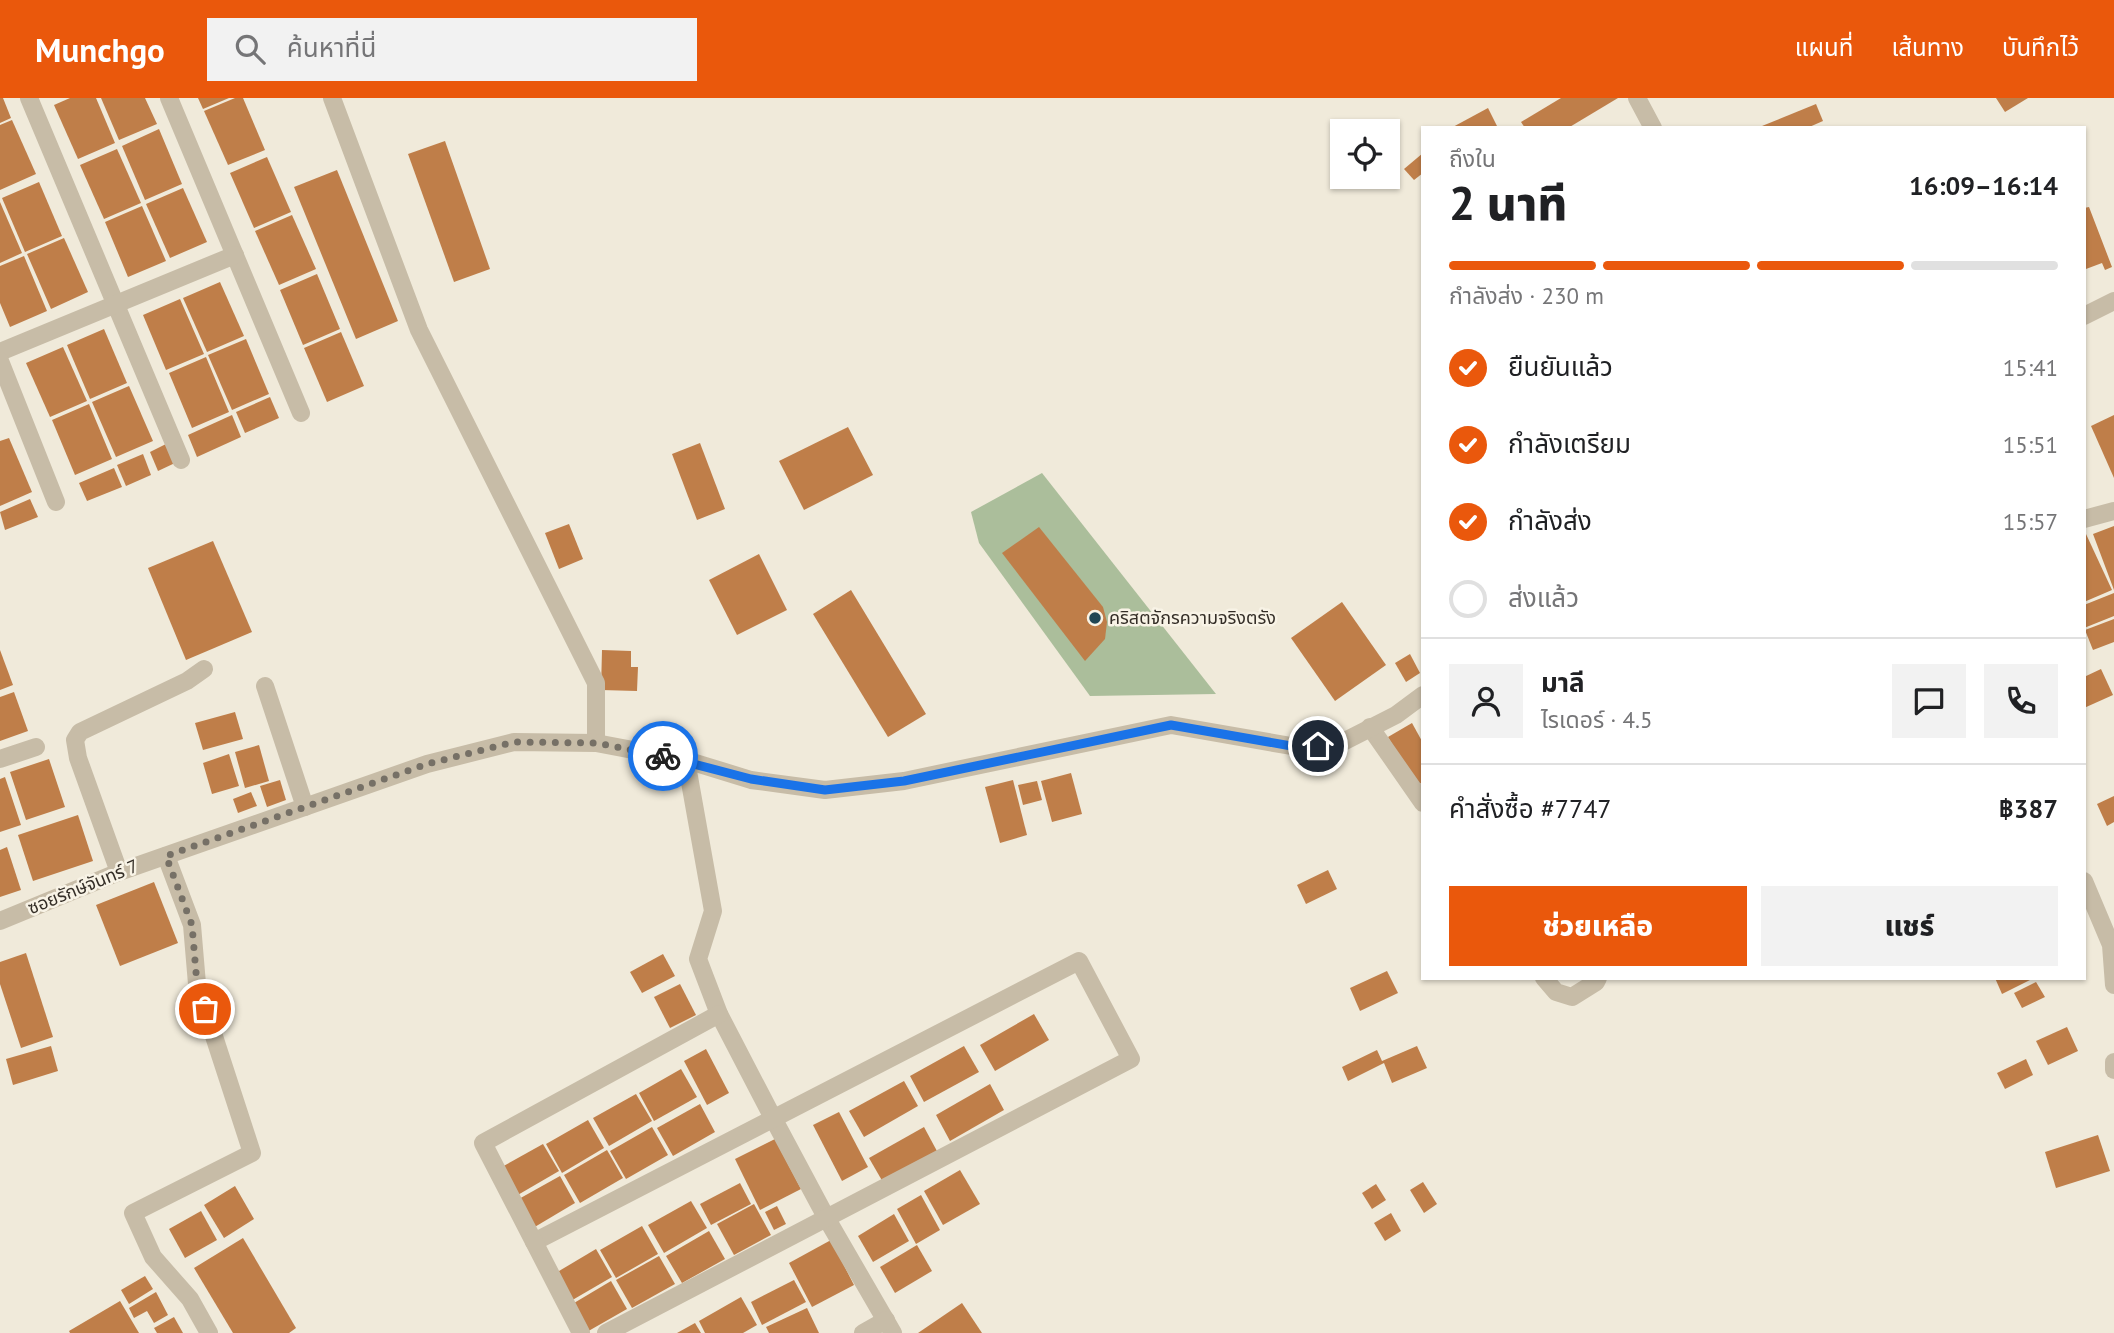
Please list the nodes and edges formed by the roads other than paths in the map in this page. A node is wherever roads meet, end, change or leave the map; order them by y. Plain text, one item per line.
1 (29, 98) edge
2 (169, 98) edge
3 (332, 98) edge
4 (1637, 98) edge
5 (1652, 126) edge
6 (235, 255) junction
7 (2114, 301) edge
8 (115, 304) junction
9 (2086, 315) edge
10 (0, 352) edge
11 (0, 361) edge
12 (301, 413) dead end
13 (181, 460) dead end
14 (56, 502) dead end
15 (2114, 511) edge
16 (2086, 518) edge
17 (205, 669) dead end
18 (265, 685) dead end
19 (1421, 696) edge
20 (1370, 727) junction
21 (596, 743) junction
22 (36, 747) dead end
23 (0, 760) edge
24 (686, 760) junction
25 (1421, 800) edge
26 (305, 807) junction
27 (166, 856) junction
28 (119, 872) junction
29 (2086, 886) edge
30 (0, 921) edge
31 (1546, 980) edge
32 (1597, 980) edge
33 (2114, 985) edge
34 (719, 1014) junction
35 (2114, 1062) edge
36 (2114, 1070) edge
37 (773, 1118) junction
38 (827, 1219) junction
39 (534, 1242) junction
40 (889, 1326) edge
41 (209, 1333) edge
42 (581, 1333) edge
43 (606, 1333) edge
44 (863, 1333) edge

1 - 8 street
2 - 6 street
3 - 21 street
4 - 5 street
6 - 8 street
6 - 12 street
7 - 9 street
8 - 10 street
8 - 13 street
11 - 14 street
15 - 16 street
17 - 28 street
18 - 26 street
19 - 20 street, ซอยรักษ์จันทร์ 7
20 - 24 street, ซอยรักษ์จันทร์ 7
20 - 25 street
21 - 24 street, ซอยรักษ์จันทร์ 7
21 - 26 street, ซอยรักษ์จันทร์ 7
22 - 23 street
24 - 34 street
26 - 27 street, ซอยรักษ์จันทร์ 7
27 - 28 street, ซอยรักษ์จันทร์ 7
27 - 41 street
28 - 30 street, ซอยรักษ์จันทร์ 7
29 - 33 street
31 - 32 street
34 - 37 street
34 - 39 street
35 - 36 street
37 - 38 street
37 - 38 street
37 - 39 street
38 - 40 street
38 - 43 street
39 - 42 street
40 - 44 street

